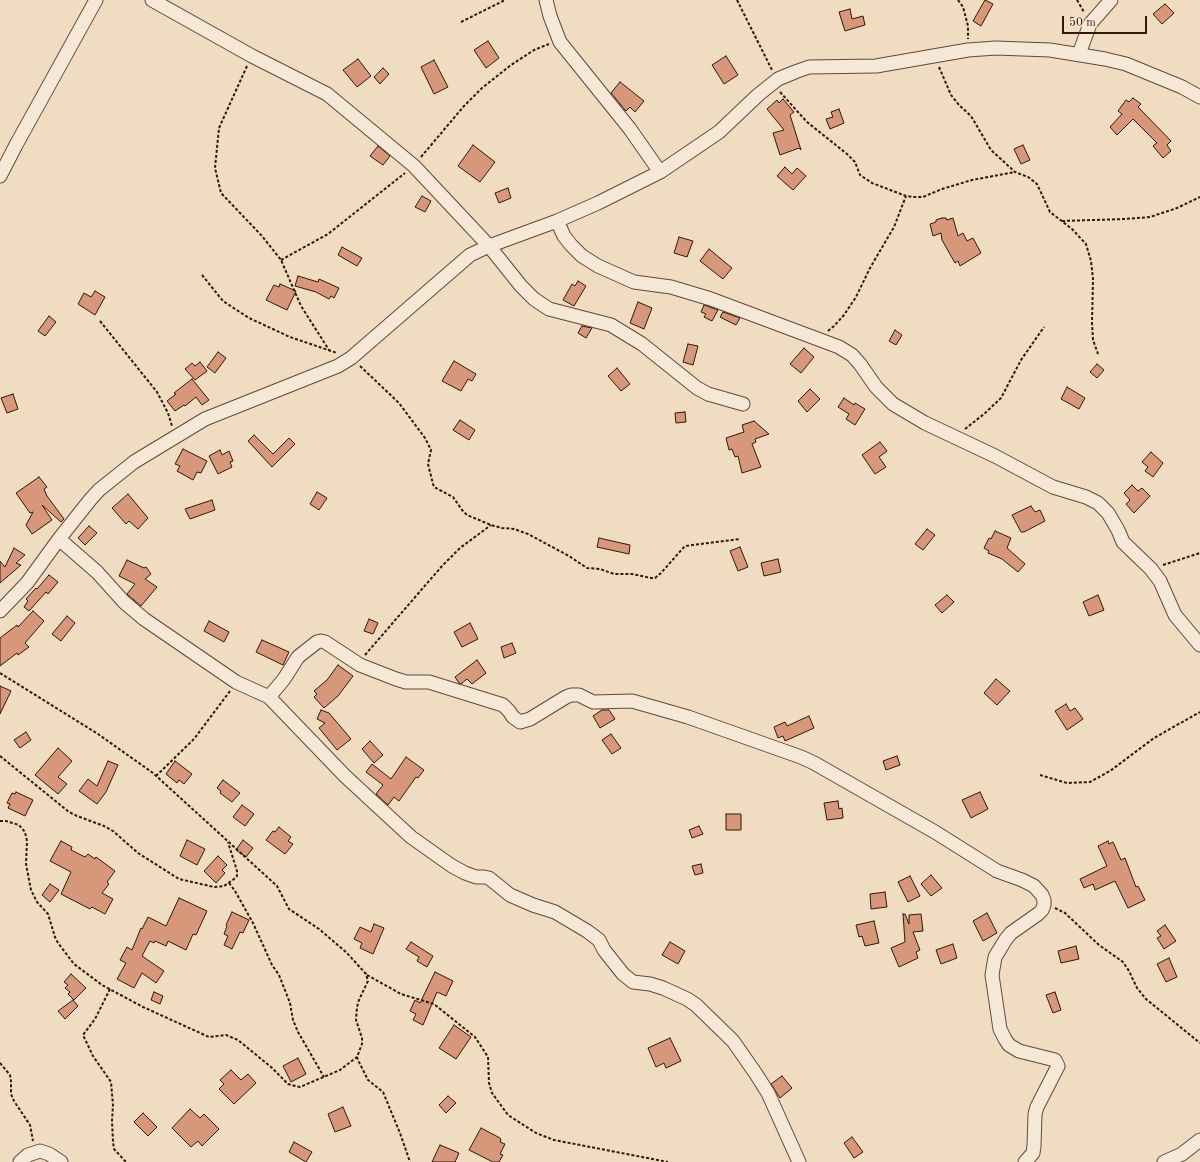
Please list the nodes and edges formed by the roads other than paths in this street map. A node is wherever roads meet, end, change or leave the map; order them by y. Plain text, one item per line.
1 (96, 0) edge
2 (152, 0) edge
3 (546, 0) edge
4 (1111, 0) edge
5 (1079, 54) junction
6 (1200, 97) edge
7 (660, 172) junction
8 (0, 176) edge
9 (557, 221) junction
10 (489, 246) junction
11 (743, 404) dead end
12 (59, 539) junction
13 (0, 611) edge
14 (1200, 645) edge
15 (269, 697) junction
16 (1200, 1140) edge
17 (20, 1162) edge
18 (61, 1162) edge
19 (799, 1162) edge
20 (1025, 1162) edge
21 (1164, 1162) edge

1 - 8 street
2 - 10 street
3 - 7 street
4 - 5 street
5 - 6 street
5 - 7 street
7 - 9 street
9 - 10 street
9 - 14 street
10 - 11 street
10 - 12 street
12 - 13 street
12 - 15 street
15 - 19 street
15 - 20 street
16 - 21 street
17 - 18 street

